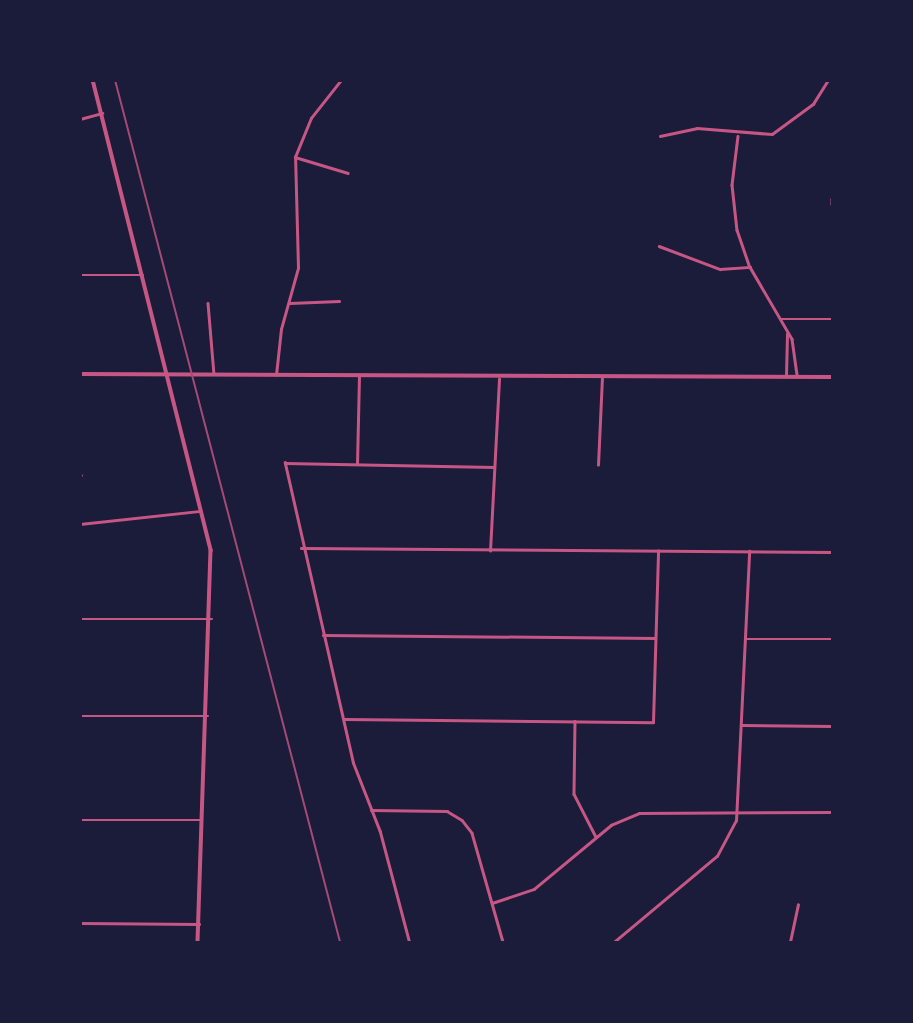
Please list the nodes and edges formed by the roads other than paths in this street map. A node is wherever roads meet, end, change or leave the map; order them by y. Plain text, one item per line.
1 (93, 80) edge
2 (341, 80) edge
3 (828, 80) edge
4 (102, 113) junction
5 (80, 119) edge
6 (660, 136) dead end
7 (738, 136) junction
8 (295, 157) junction
9 (348, 173) dead end
10 (659, 246) dead end
11 (750, 267) junction
12 (80, 275) edge
13 (143, 275) junction
14 (339, 301) dead end
15 (208, 303) dead end
16 (290, 303) junction
17 (780, 319) junction
18 (832, 319) edge
19 (787, 334) junction
20 (80, 374) edge
21 (167, 374) junction
22 (214, 374) junction
23 (276, 375) junction
24 (359, 375) junction
25 (786, 377) junction
26 (797, 377) junction
27 (832, 377) edge
28 (602, 378) junction
29 (499, 379) junction
30 (357, 464) junction
31 (598, 465) dead end
32 (494, 467) junction
33 (201, 511) junction
34 (80, 524) edge
35 (301, 548) junction
36 (490, 551) junction
37 (659, 551) junction
38 (749, 551) junction
39 (832, 552) edge
40 (80, 619) edge
41 (212, 619) junction
42 (323, 635) junction
43 (655, 638) junction
44 (746, 639) junction
45 (832, 639) edge
46 (80, 716) edge
47 (208, 716) junction
48 (345, 719) junction
49 (575, 721) junction
50 (742, 725) junction
51 (832, 726) edge
52 (371, 810) junction
53 (737, 811) junction
54 (832, 812) edge
55 (80, 820) edge
56 (202, 820) junction
57 (597, 838) junction
58 (492, 903) junction
59 (798, 905) dead end
60 (80, 923) edge
61 (199, 924) junction
62 (198, 943) edge
63 (410, 943) edge
64 (503, 943) edge
65 (614, 943) edge
66 (790, 943) edge

1 - 4 street
2 - 8 street
3 - 7 street
4 - 5 street
4 - 13 street
6 - 7 street
7 - 11 street
8 - 9 street
8 - 16 street
10 - 11 street
11 - 17 street
12 - 13 street
13 - 21 street
14 - 16 street
15 - 22 street
16 - 23 street
17 - 18 street
17 - 19 street
19 - 25 street
19 - 26 street
20 - 21 street
21 - 22 street
21 - 33 street
22 - 23 street
23 - 24 street
24 - 29 street
24 - 30 street
25 - 26 street
25 - 28 street
26 - 27 street
28 - 29 street
28 - 31 street
29 - 32 street
30 - 32 street
30 - 35 street
32 - 36 street
33 - 34 street
33 - 41 street
35 - 36 street
35 - 42 street
36 - 37 street
37 - 38 street
37 - 43 street
38 - 39 street
38 - 44 street
40 - 41 street
41 - 47 street
42 - 43 street
42 - 48 street
43 - 49 street
44 - 45 street
44 - 50 street
46 - 47 street
47 - 56 street
48 - 49 street
48 - 52 street
49 - 57 street
50 - 51 street
50 - 53 street
52 - 58 street
52 - 63 street
53 - 54 street
53 - 57 street
53 - 65 street
55 - 56 street
56 - 61 street
57 - 58 street
58 - 64 street
59 - 66 street
60 - 61 street
61 - 62 street

